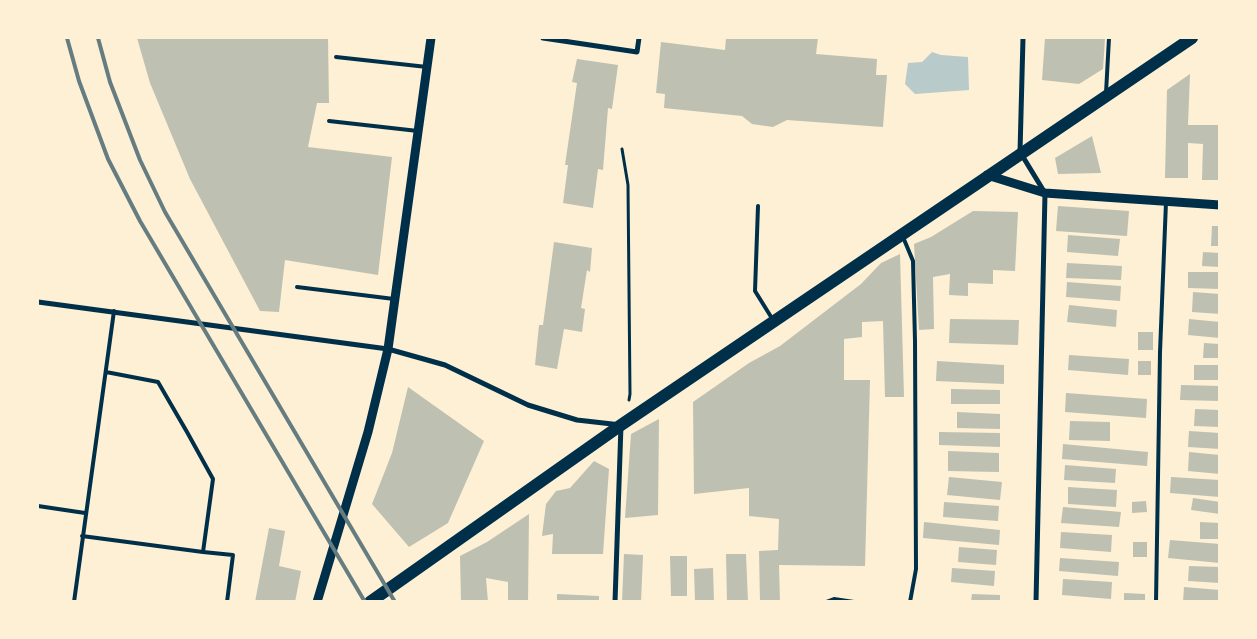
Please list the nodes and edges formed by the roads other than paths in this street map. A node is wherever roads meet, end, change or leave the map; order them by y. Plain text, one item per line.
1 (431, 38) edge
2 (543, 38) edge
3 (547, 38) edge
4 (639, 38) edge
5 (1022, 38) edge
6 (1109, 38) edge
7 (1192, 38) edge
8 (336, 57) dead end
9 (427, 67) junction
10 (1106, 96) junction
11 (329, 121) dead end
12 (418, 132) junction
13 (1020, 152) junction
14 (987, 175) junction
15 (1045, 193) junction
16 (1166, 200) junction
17 (1220, 205) edge
18 (758, 206) dead end
19 (902, 235) junction
20 (297, 287) dead end
21 (395, 300) junction
22 (38, 302) edge
23 (114, 312) junction
24 (774, 322) junction
25 (388, 348) junction
26 (106, 372) junction
27 (621, 425) junction
28 (38, 506) edge
29 (86, 512) junction
30 (82, 536) junction
31 (204, 552) junction
32 (74, 602) edge
33 (226, 602) edge
34 (317, 602) edge
35 (370, 602) edge
36 (614, 602) edge
37 (826, 602) edge
38 (854, 602) edge
39 (910, 602) edge
40 (1036, 602) edge
41 (1156, 602) edge

1 - 9 street
2 - 3 street
3 - 4 street
5 - 13 street
6 - 10 lane
7 - 10 main road
8 - 9 lane
9 - 12 street
10 - 13 main road
11 - 12 lane
12 - 21 street
13 - 14 main road
13 - 15 street
14 - 15 street
14 - 19 main road
15 - 16 street
15 - 40 street
16 - 17 street
16 - 41 lane
18 - 24 lane
19 - 24 main road
19 - 39 lane
20 - 21 lane
21 - 25 street
22 - 23 street
23 - 25 street
23 - 26 lane
24 - 27 main road
25 - 27 street
25 - 34 street
26 - 29 lane
26 - 31 lane
27 - 35 main road
27 - 36 street
28 - 29 lane
29 - 30 lane
30 - 31 lane
30 - 32 lane
31 - 33 lane
37 - 38 lane

